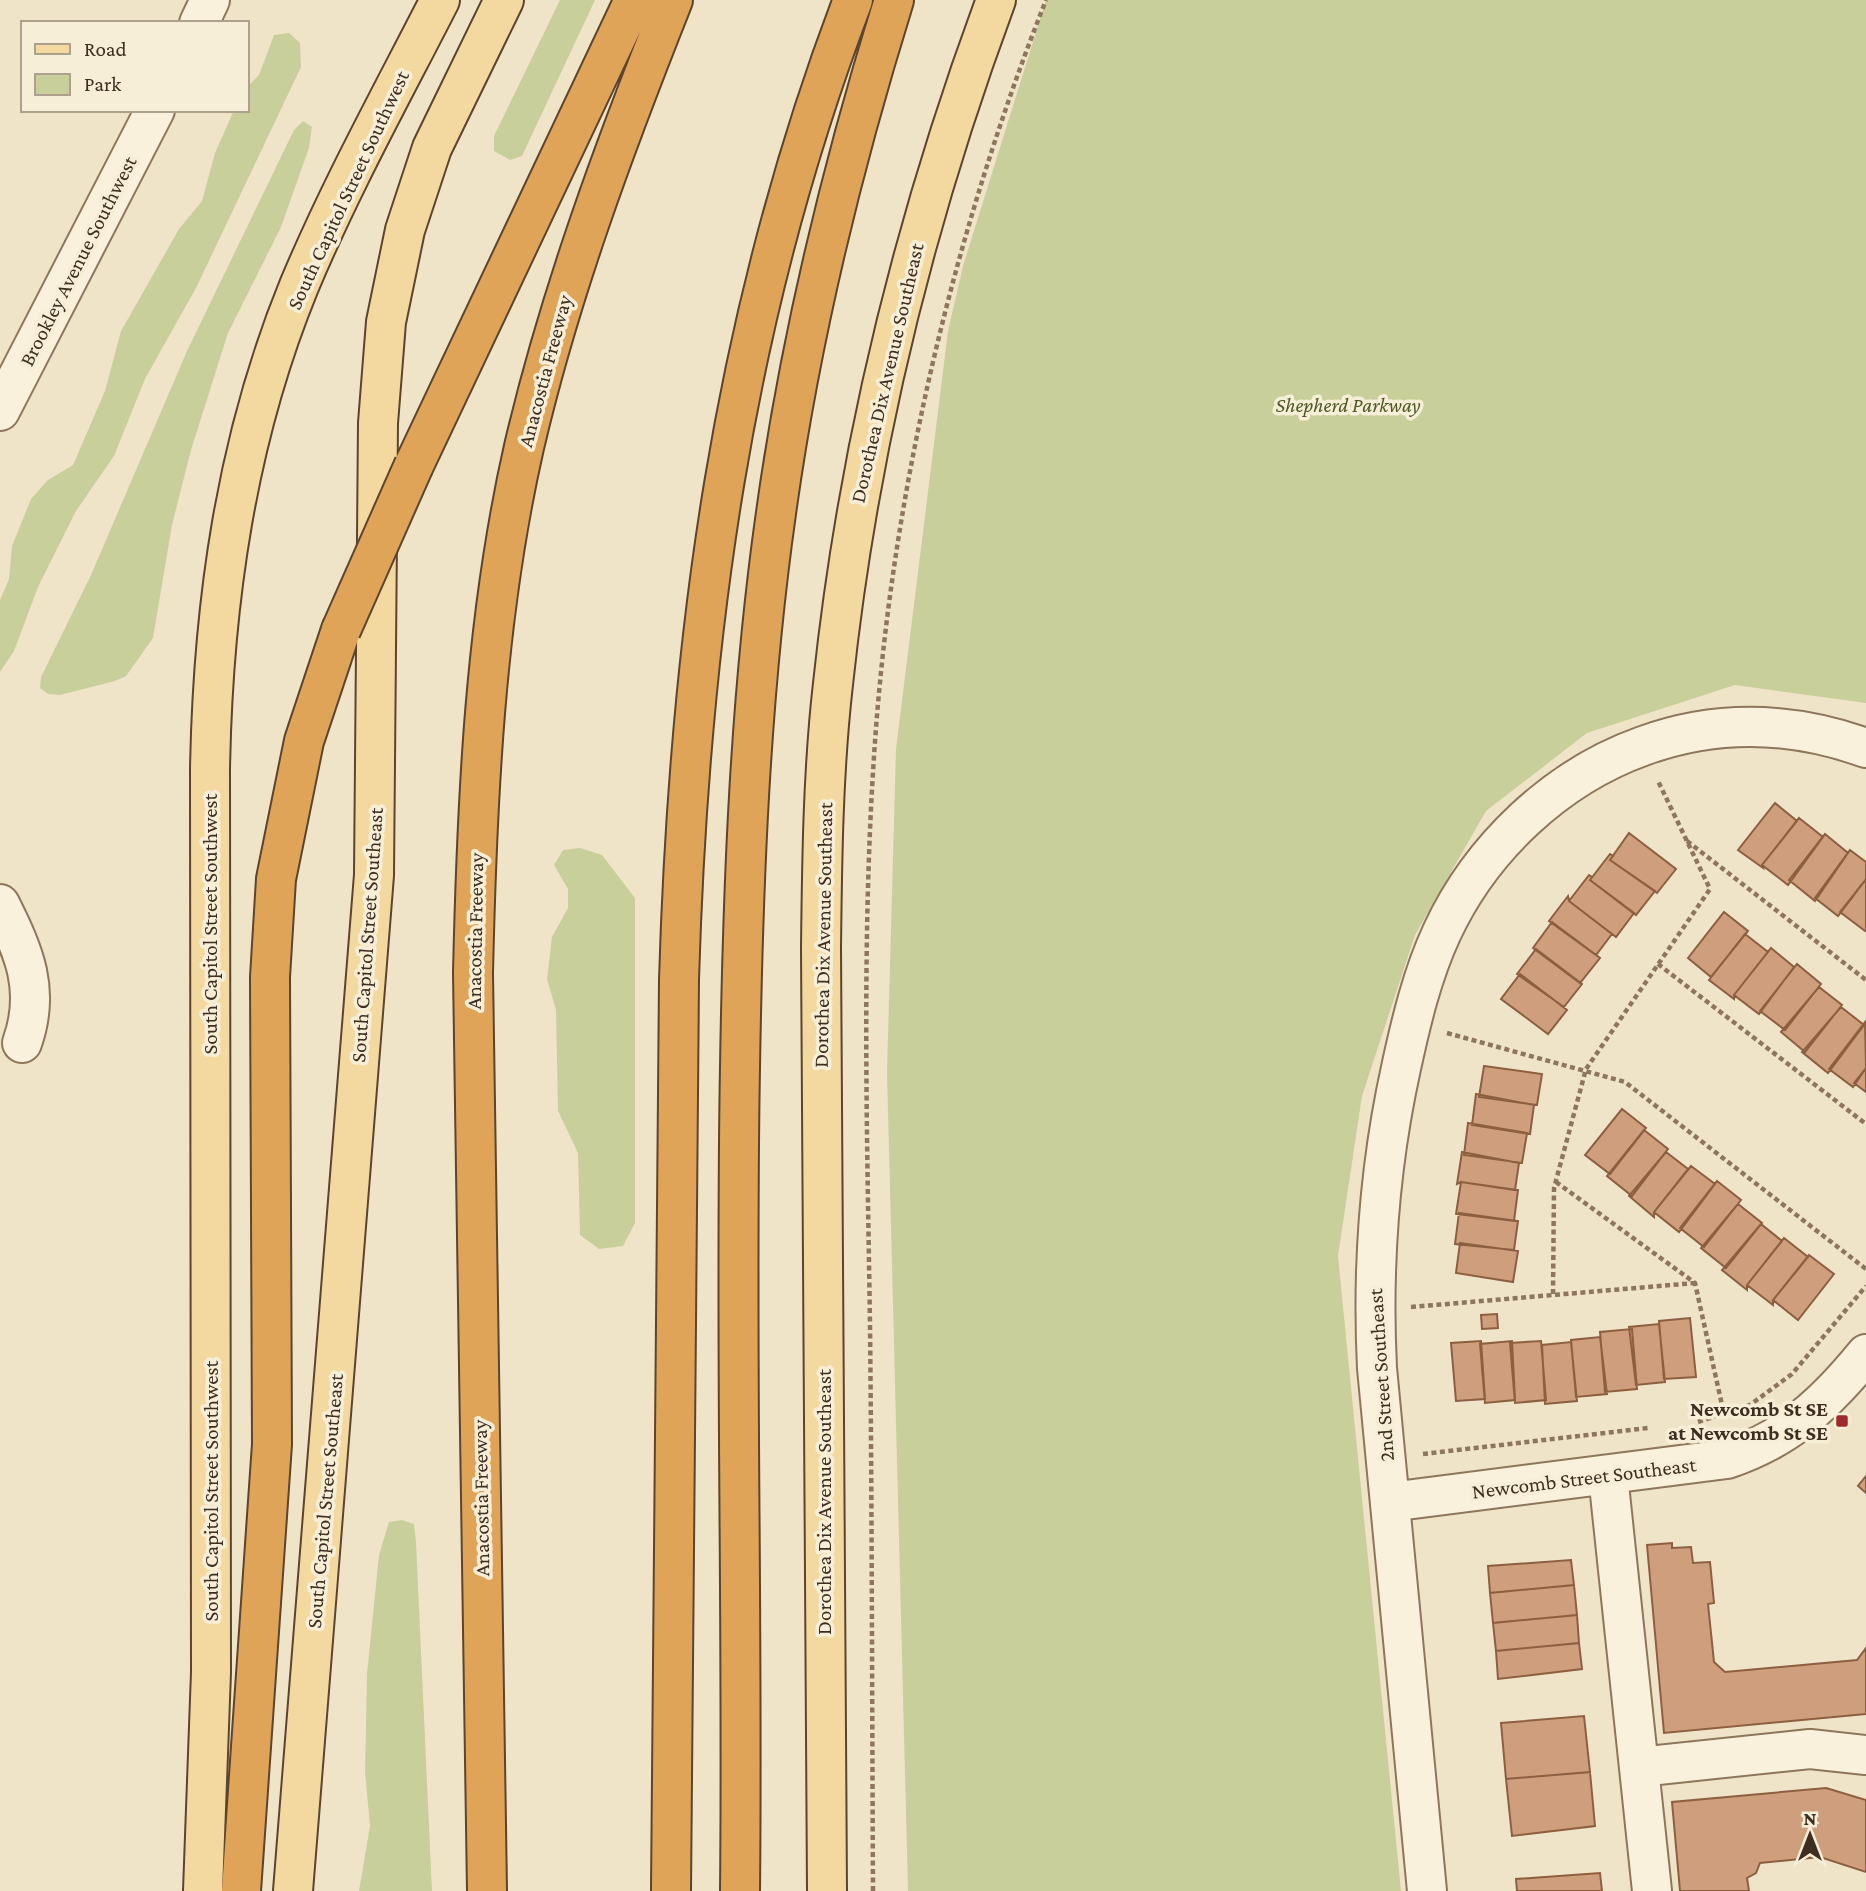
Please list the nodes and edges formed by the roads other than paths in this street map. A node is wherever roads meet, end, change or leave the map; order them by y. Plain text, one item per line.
1 (210, 0) edge
2 (440, 0) edge
3 (504, 0) edge
4 (634, 0) edge
5 (673, 0) edge
6 (853, 0) edge
7 (894, 0) edge
8 (996, 0) edge
9 (200, 21) edge
10 (154, 112) edge
11 (0, 411) edge
12 (1866, 748) edge
13 (0, 904) edge
14 (22, 1043) dead end
15 (1866, 1354) edge
16 (1608, 1475) junction
17 (1390, 1502) junction
18 (1866, 1755) edge
19 (1639, 1767) junction
20 (203, 1891) edge
21 (241, 1891) edge
22 (293, 1891) edge
23 (487, 1891) edge
24 (671, 1891) edge
25 (740, 1891) edge
26 (827, 1891) edge
27 (1427, 1891) edge
28 (1651, 1891) edge

1 - 9 street
2 - 20 main road, South Capitol Street Southwest
3 - 22 main road, South Capitol Street Southeast
4 - 21 highway, bridge
5 - 23 highway, Anacostia Freeway
6 - 24 highway
7 - 25 highway
8 - 26 main road, Dorothea Dix Avenue Southeast
10 - 11 street, Brookley Avenue Southwest
12 - 17 street, 2nd Street Southeast
13 - 14 street
15 - 16 street, Newcomb Street Southeast
16 - 17 street, Newcomb Street Southeast
16 - 19 street
17 - 27 street, 2nd Street Southeast
18 - 19 street
19 - 28 street

